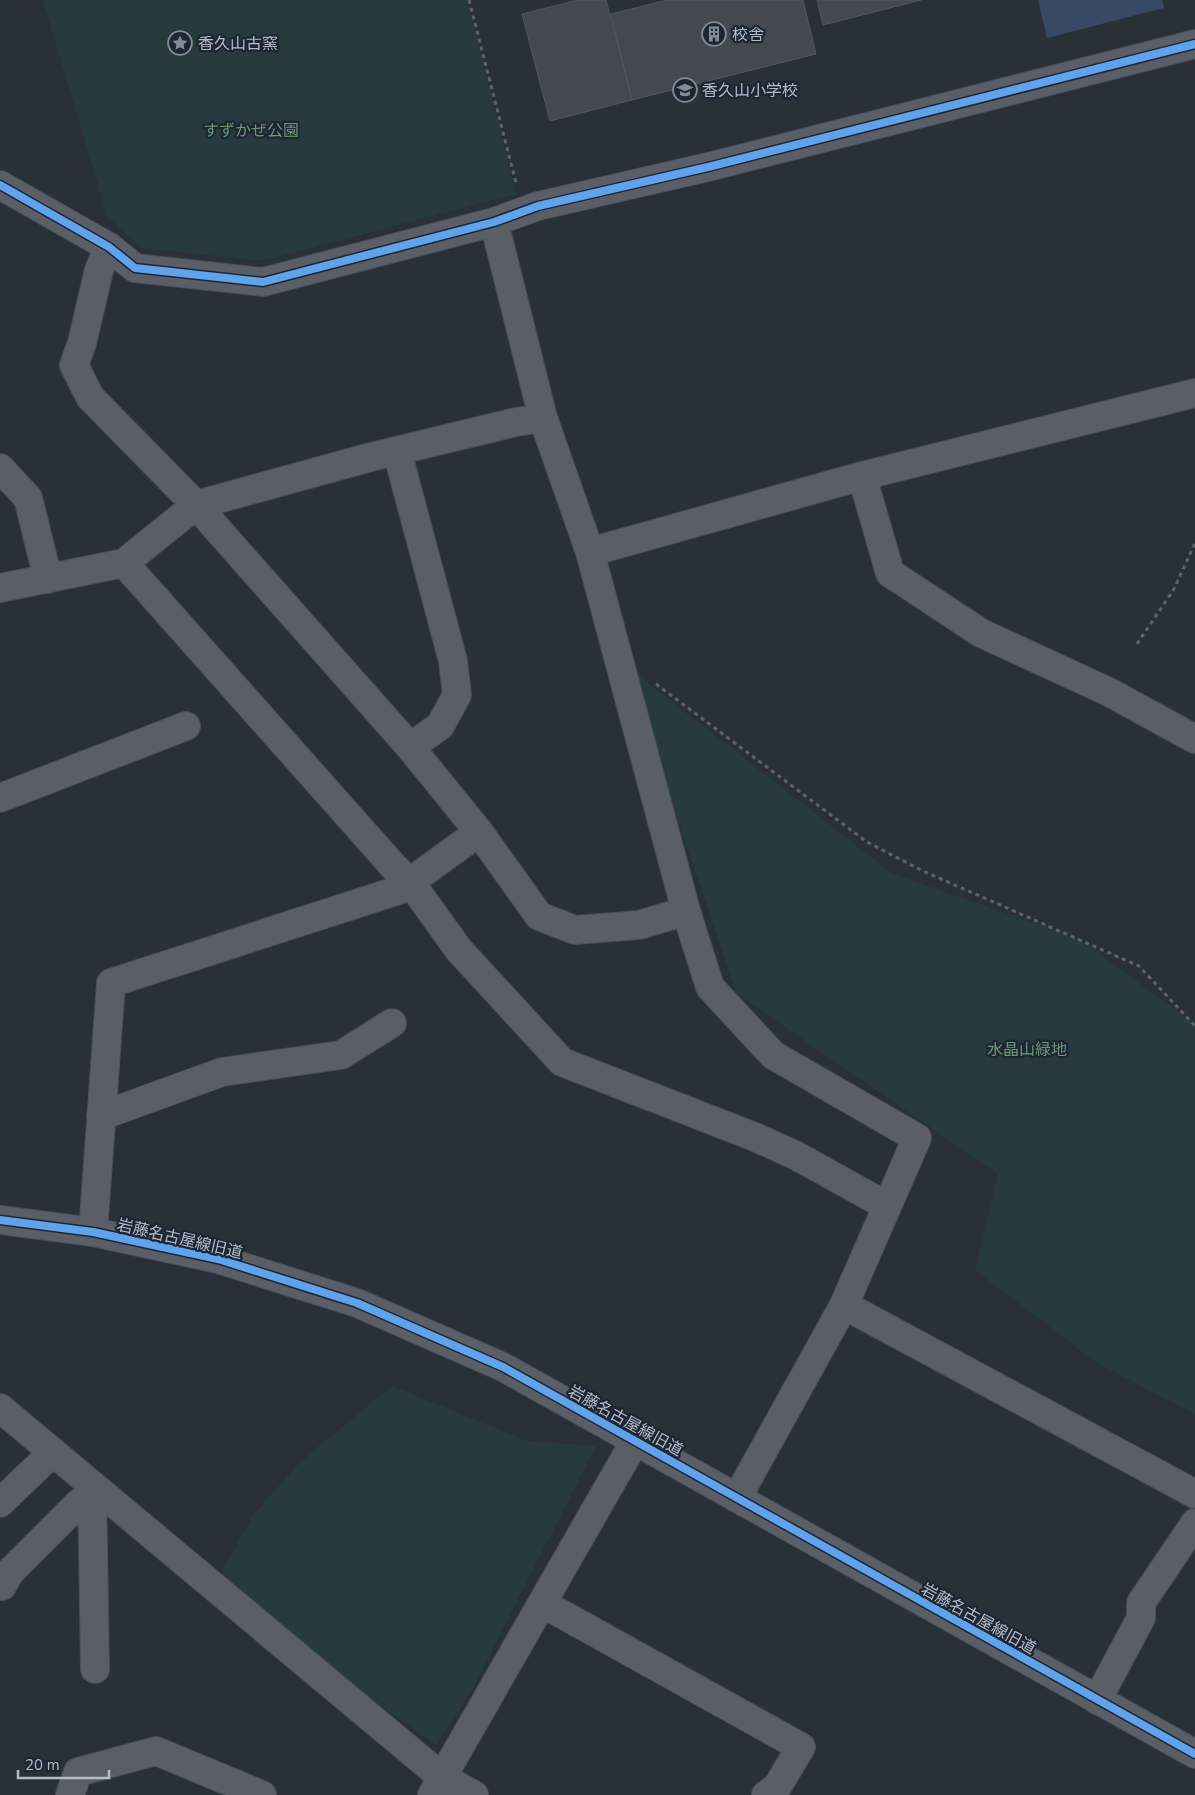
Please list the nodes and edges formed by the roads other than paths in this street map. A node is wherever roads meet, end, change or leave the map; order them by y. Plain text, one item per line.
1 (1195, 44) edge
2 (0, 185) edge
3 (494, 222) junction
4 (109, 247) junction
5 (1195, 393) edge
6 (543, 418) junction
7 (397, 451) junction
8 (0, 468) edge
9 (862, 476) junction
10 (196, 505) junction
11 (590, 552) junction
12 (124, 563) junction
13 (48, 579) junction
14 (0, 588) edge
15 (186, 726) dead end
16 (1195, 738) edge
17 (410, 747) junction
18 (0, 798) edge
19 (479, 832) junction
20 (410, 882) junction
21 (686, 911) junction
22 (392, 1023) dead end
23 (101, 1116) junction
24 (887, 1206) junction
25 (0, 1220) edge
26 (93, 1232) junction
27 (844, 1305) junction
28 (0, 1408) edge
29 (635, 1441) junction
30 (53, 1452) junction
31 (92, 1490) junction
32 (1195, 1494) edge
33 (737, 1498) junction
34 (0, 1503) edge
35 (1195, 1523) edge
36 (2, 1586) dead end
37 (542, 1604) junction
38 (95, 1669) dead end
39 (1097, 1700) junction
40 (1195, 1754) edge
41 (437, 1786) edge
42 (70, 1795) edge
43 (262, 1795) edge
44 (474, 1795) edge
45 (766, 1795) edge

1 - 3 street
2 - 4 street
3 - 4 street
3 - 6 street
4 - 10 street
5 - 9 street
6 - 7 street
6 - 11 street
7 - 10 street
7 - 17 street
8 - 13 street
9 - 11 street
9 - 16 street
10 - 12 street
10 - 17 street
11 - 21 street
12 - 13 street
12 - 20 street
13 - 14 street
15 - 18 street
17 - 19 street
19 - 20 street
19 - 21 street
20 - 23 street
20 - 24 street
21 - 24 street
22 - 23 street
23 - 26 street
24 - 27 street
25 - 26 street, 岩藤名古屋線旧道
26 - 29 street, 岩藤名古屋線旧道
27 - 32 street
27 - 33 street
28 - 30 street
29 - 33 street, 岩藤名古屋線旧道
29 - 37 street
30 - 31 street
30 - 34 street
31 - 36 street
31 - 38 street
31 - 41 street
33 - 39 street, 岩藤名古屋線旧道
35 - 39 street
37 - 41 street
37 - 45 street
39 - 40 street, 岩藤名古屋線旧道
41 - 44 street
42 - 43 street

